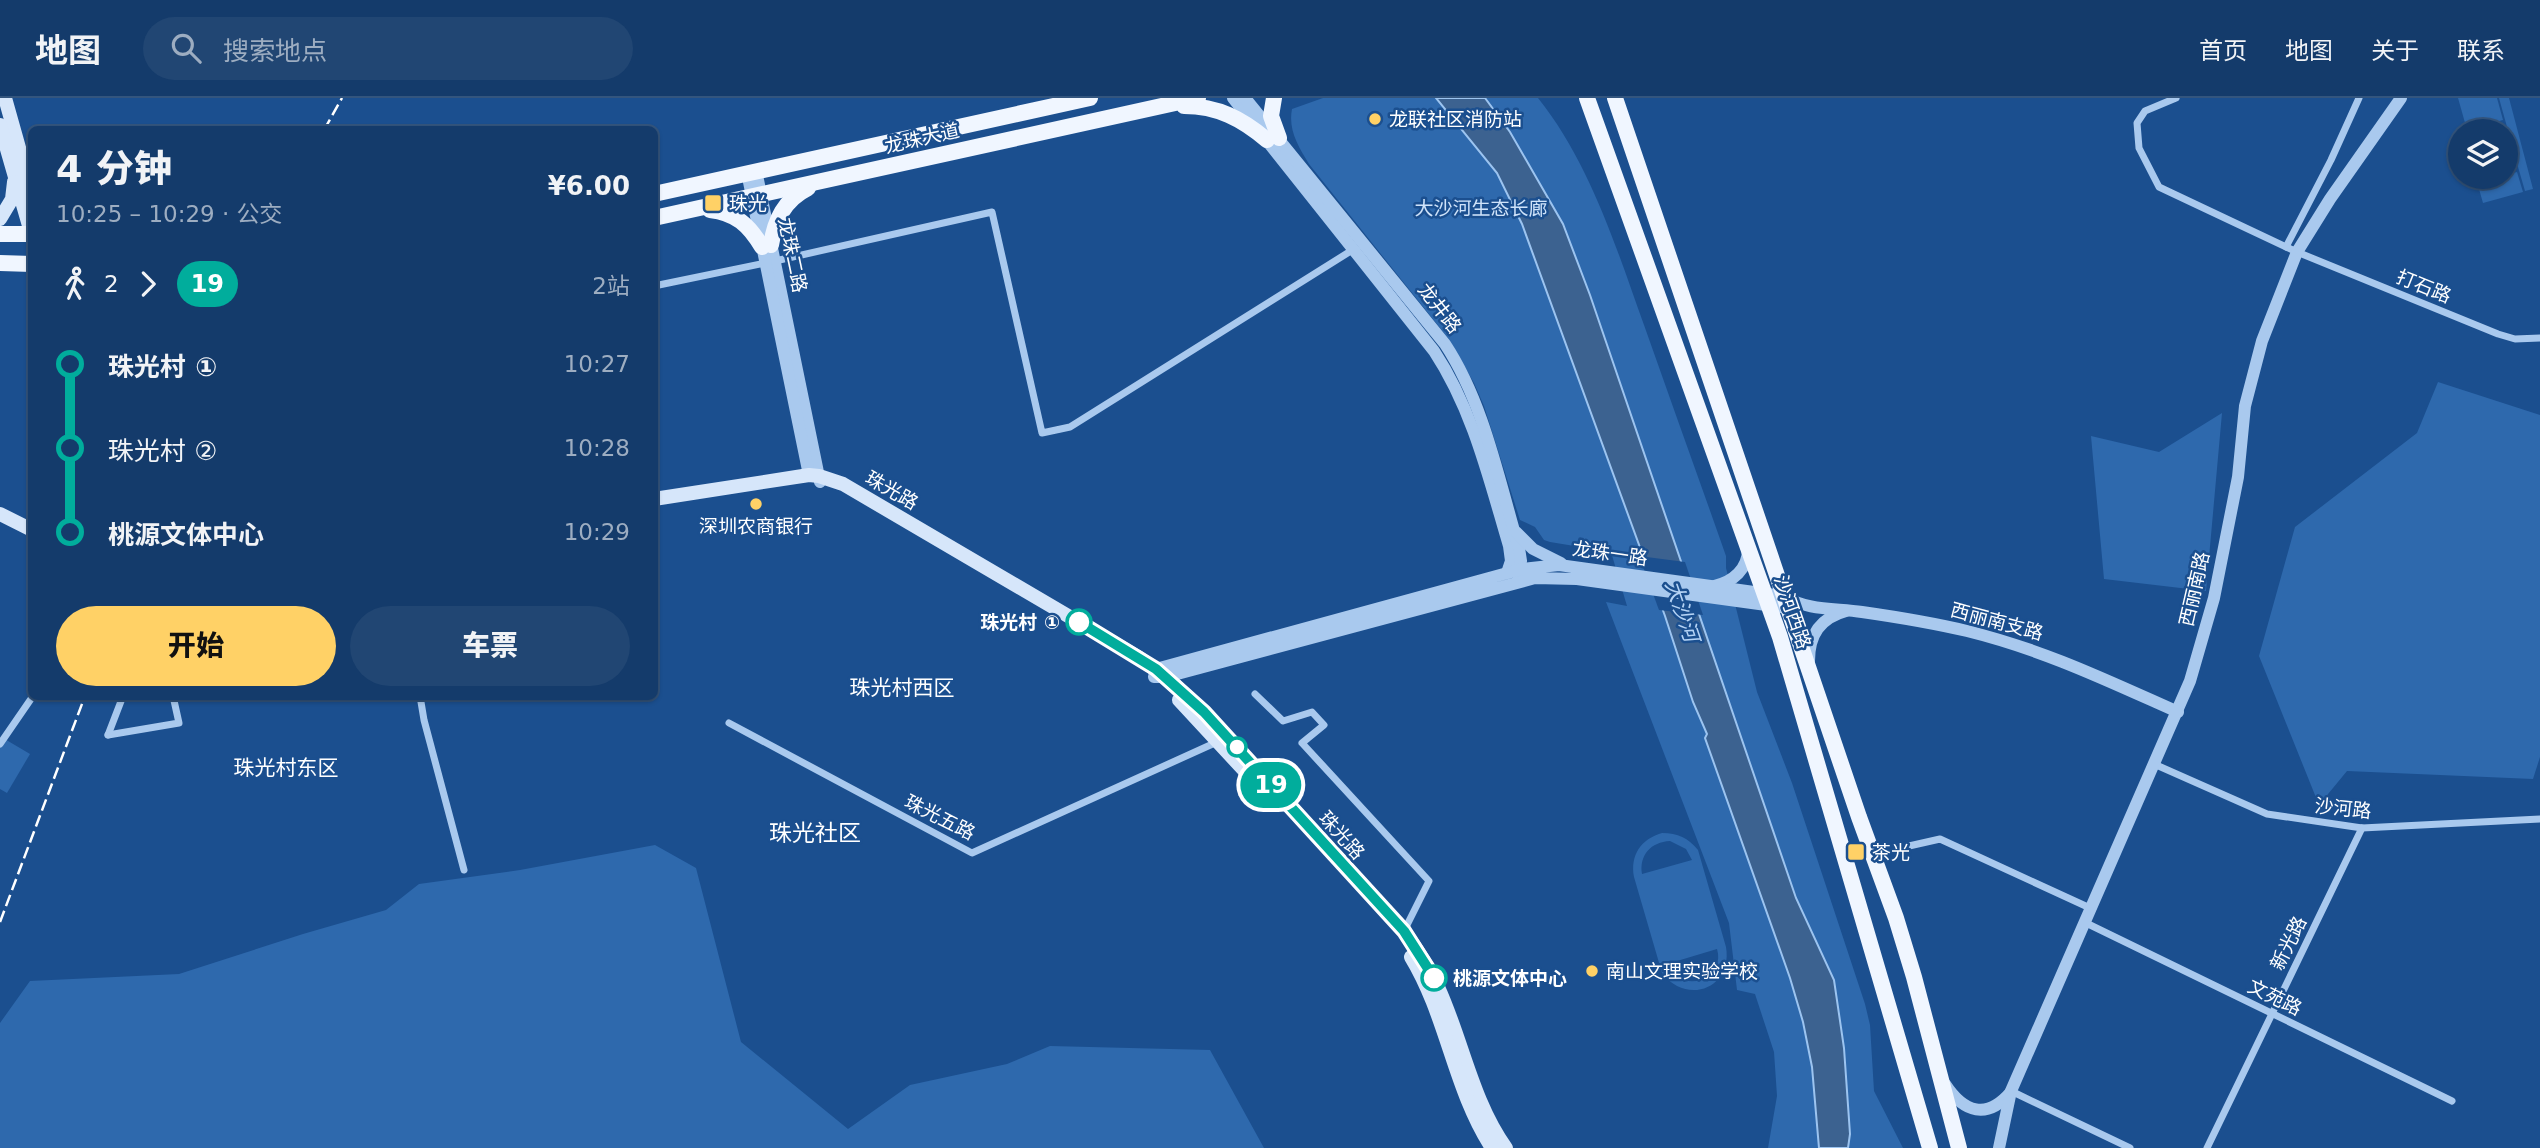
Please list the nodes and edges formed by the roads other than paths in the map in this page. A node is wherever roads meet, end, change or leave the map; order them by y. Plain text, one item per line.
1 (5, 98) edge
2 (1090, 98) edge
3 (1198, 98) edge
4 (1233, 98) edge
5 (1245, 98) edge
6 (1274, 98) edge
7 (1587, 98) edge
8 (1615, 98) edge
9 (2150, 98) edge
10 (2176, 98) edge
11 (2359, 98) edge
12 (2401, 98) edge
13 (2154, 107) junction
14 (1151, 108) junction
15 (0, 125) edge
16 (1273, 139) junction
17 (752, 174) junction
18 (24, 177) edge
19 (821, 182) junction
20 (658, 193) edge
21 (757, 196) junction
22 (697, 209) junction
23 (28, 210) edge
24 (658, 217) edge
25 (0, 219) edge
26 (0, 234) edge
27 (28, 235) edge
28 (1358, 246) junction
29 (2292, 249) junction
30 (768, 254) junction
31 (0, 262) edge
32 (28, 264) edge
33 (658, 285) edge
34 (2540, 338) edge
35 (816, 478) junction
36 (658, 498) edge
37 (0, 514) edge
38 (1512, 525) junction
39 (28, 528) edge
40 (1748, 548) junction
41 (1568, 566) junction
42 (1520, 570) junction
43 (1510, 578) junction
44 (1710, 586) junction
45 (1766, 599) junction
46 (1790, 603) junction
47 (1849, 610) junction
48 (1809, 672) junction
49 (1159, 675) junction
50 (1255, 694) dead end
51 (30, 700) edge
52 (121, 700) edge
53 (174, 700) edge
54 (421, 700) edge
55 (2178, 712) junction
56 (729, 723) dead end
57 (1217, 741) junction
58 (0, 744) edge
59 (2154, 764) junction
60 (2540, 819) edge
61 (2362, 828) junction
62 (1909, 846) dead end
63 (464, 870) dead end
64 (2090, 908) junction
65 (2084, 922) junction
66 (1404, 931) junction
67 (2271, 1013) junction
68 (1937, 1069) junction
69 (2011, 1091) junction
70 (2452, 1101) dead end
71 (1492, 1148) edge
72 (1506, 1148) edge
73 (1930, 1148) edge
74 (1959, 1148) edge
75 (1999, 1148) edge
76 (2130, 1148) edge
77 (2207, 1148) edge

1 - 18 main road
2 - 17 main road, 龙珠大道
3 - 14 main road, 龙珠大道
4 - 16 street, 龙井路
5 - 16 street, 龙井路
6 - 16 main road
7 - 40 main road, 沙河西路
8 - 46 main road, 沙河西路
9 - 13 street
10 - 13 street
11 - 29 street
12 - 29 street, 西丽南路
13 - 29 street, 打石路
14 - 16 main road
14 - 19 main road, 龙珠大道
15 - 18 main road
16 - 28 street, 龙井路
17 - 20 main road, 龙珠大道
17 - 21 street, 龙珠二路
18 - 23 main road
18 - 25 main road
19 - 21 main road, 龙珠大道
19 - 30 main road
21 - 22 main road, 龙珠大道
21 - 30 street, 龙珠二路
22 - 24 main road, 龙珠大道
22 - 30 main road
26 - 27 main road
28 - 30 street
28 - 38 street, 龙井路
28 - 43 street, 龙井路
29 - 34 street, 打石路
29 - 55 street, 西丽南路
30 - 33 street
30 - 35 street, 龙珠二路
31 - 32 main road
35 - 36 main road
35 - 49 main road, 珠光路
37 - 39 main road
38 - 41 street
38 - 42 street, 龙井路
40 - 44 street
40 - 45 main road, 沙河西路
41 - 42 street, 龙珠一路
41 - 44 street, 龙珠一路
42 - 43 street, 龙珠一路
43 - 45 street, 龙珠一路
43 - 49 street, 龙珠一路
44 - 45 street, 龙珠一路
45 - 46 street, 龙珠一路
45 - 73 main road, 沙河西路
46 - 47 street, 西丽南支路
46 - 48 main road, 沙河西路
47 - 48 street
47 - 55 street, 西丽南支路
48 - 68 main road, 沙河西路
49 - 57 main road, 珠光路
49 - 66 main road, 珠光路
50 - 66 street
51 - 58 street
52 - 53 street
54 - 63 street
55 - 59 street, 西丽南路
56 - 57 street, 珠光五路
57 - 71 main road, 珠光路
59 - 61 street, 沙河路
59 - 64 street, 西丽南路
60 - 61 street, 沙河路
61 - 67 street, 新光路
62 - 64 street
64 - 65 street, 西丽南路
65 - 67 street, 文苑路
65 - 69 street, 西丽南路
66 - 72 main road, 珠光路
67 - 70 street, 文苑路
67 - 77 street, 新光路
68 - 69 street
68 - 74 main road, 沙河西路
69 - 75 street, 西丽南路
69 - 76 street

